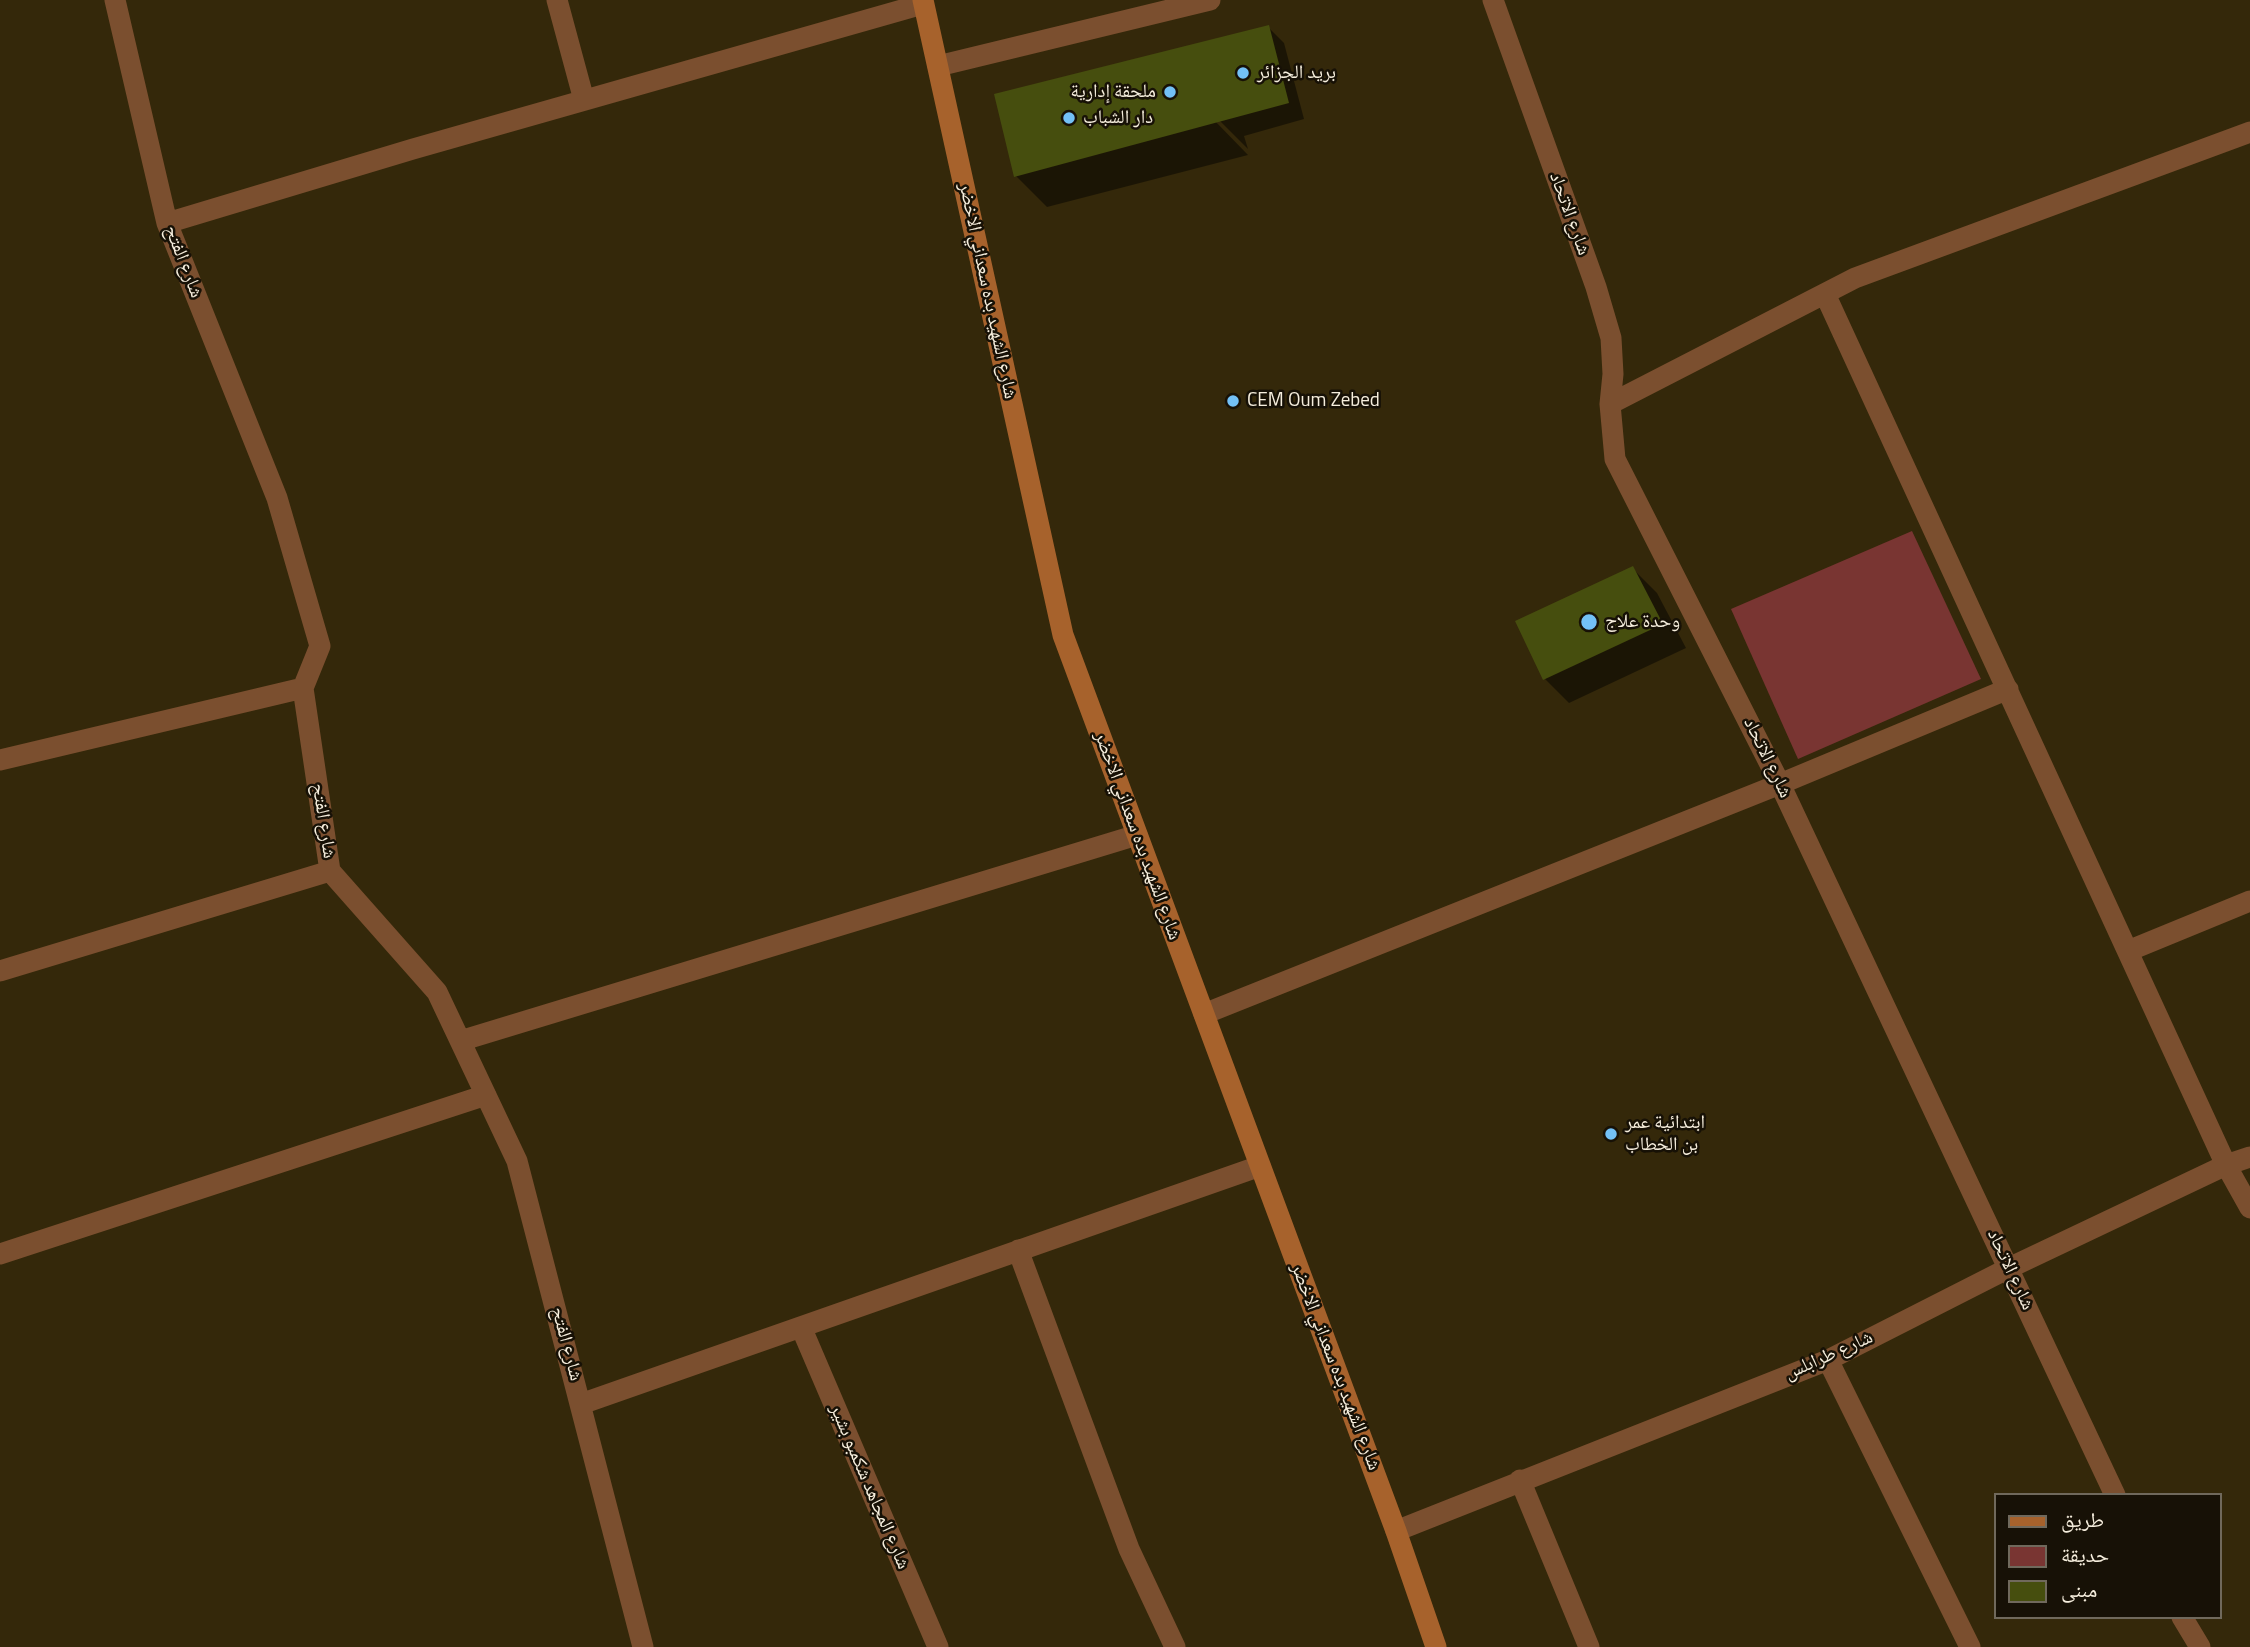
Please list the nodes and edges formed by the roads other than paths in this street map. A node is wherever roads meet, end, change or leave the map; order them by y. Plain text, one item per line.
1 (115, 0) edge
2 (557, 0) edge
3 (1210, 0) edge
4 (1493, 0) edge
5 (923, 2) edge
6 (938, 66) junction
7 (584, 100) junction
8 (2250, 132) edge
9 (167, 223) junction
10 (1825, 294) junction
11 (1610, 404) junction
12 (303, 688) junction
13 (2008, 689) junction
14 (0, 760) edge
15 (1780, 784) junction
16 (1137, 835) junction
17 (330, 871) junction
18 (2250, 901) edge
19 (2127, 951) junction
20 (0, 971) edge
21 (1204, 1014) junction
22 (460, 1041) junction
23 (486, 1095) junction
24 (2250, 1157) edge
25 (1260, 1166) junction
26 (2226, 1166) junction
27 (2250, 1208) edge
28 (1018, 1250) junction
29 (0, 1254) edge
30 (2009, 1268) junction
31 (801, 1327) junction
32 (1828, 1360) junction
33 (581, 1404) junction
34 (1520, 1480) junction
35 (2114, 1493) edge
36 (1396, 1531) junction
37 (2183, 1619) edge
38 (643, 1647) edge
39 (938, 1647) edge
40 (1175, 1647) edge
41 (1436, 1647) edge
42 (1589, 1647) edge
43 (1970, 1647) edge
44 (2200, 1647) edge

1 - 9 street, شارع الفتح
2 - 7 street
3 - 6 street
4 - 11 street, شارع الاتحاد
5 - 6 main road, شارع الشهيد بده سعداني الاخضر
5 - 7 street
6 - 16 main road, شارع الشهيد بده سعداني الاخضر
7 - 9 street
8 - 10 street
9 - 12 street, شارع الفتح
10 - 11 street
10 - 13 street
11 - 15 street, شارع الاتحاد
12 - 14 street
12 - 17 street, شارع الفتح
13 - 15 street
13 - 19 street
15 - 21 street
15 - 30 street, شارع الاتحاد
16 - 21 main road, شارع الشهيد بده سعداني الاخضر
16 - 22 street
17 - 20 street
17 - 22 street, شارع الفتح
18 - 19 street
19 - 26 street
21 - 25 main road, شارع الشهيد بده سعداني الاخضر
22 - 23 street, شارع الفتح
23 - 29 street
23 - 33 street, شارع الفتح
24 - 26 street, شارع طرابلس
25 - 28 street
25 - 36 main road, شارع الشهيد بده سعداني الاخضر
26 - 27 street
26 - 30 street, شارع طرابلس
28 - 31 street
28 - 40 street
30 - 32 street, شارع طرابلس
30 - 35 street, شارع الاتحاد
31 - 33 street
31 - 39 street, شارع المجاهد شكمبو بشير
32 - 34 street, شارع طرابلس
32 - 43 street
33 - 38 street, شارع الفتح
34 - 36 street, شارع طرابلس
34 - 42 street
36 - 41 main road, شارع الشهيد بده سعداني الاخضر
37 - 44 street

